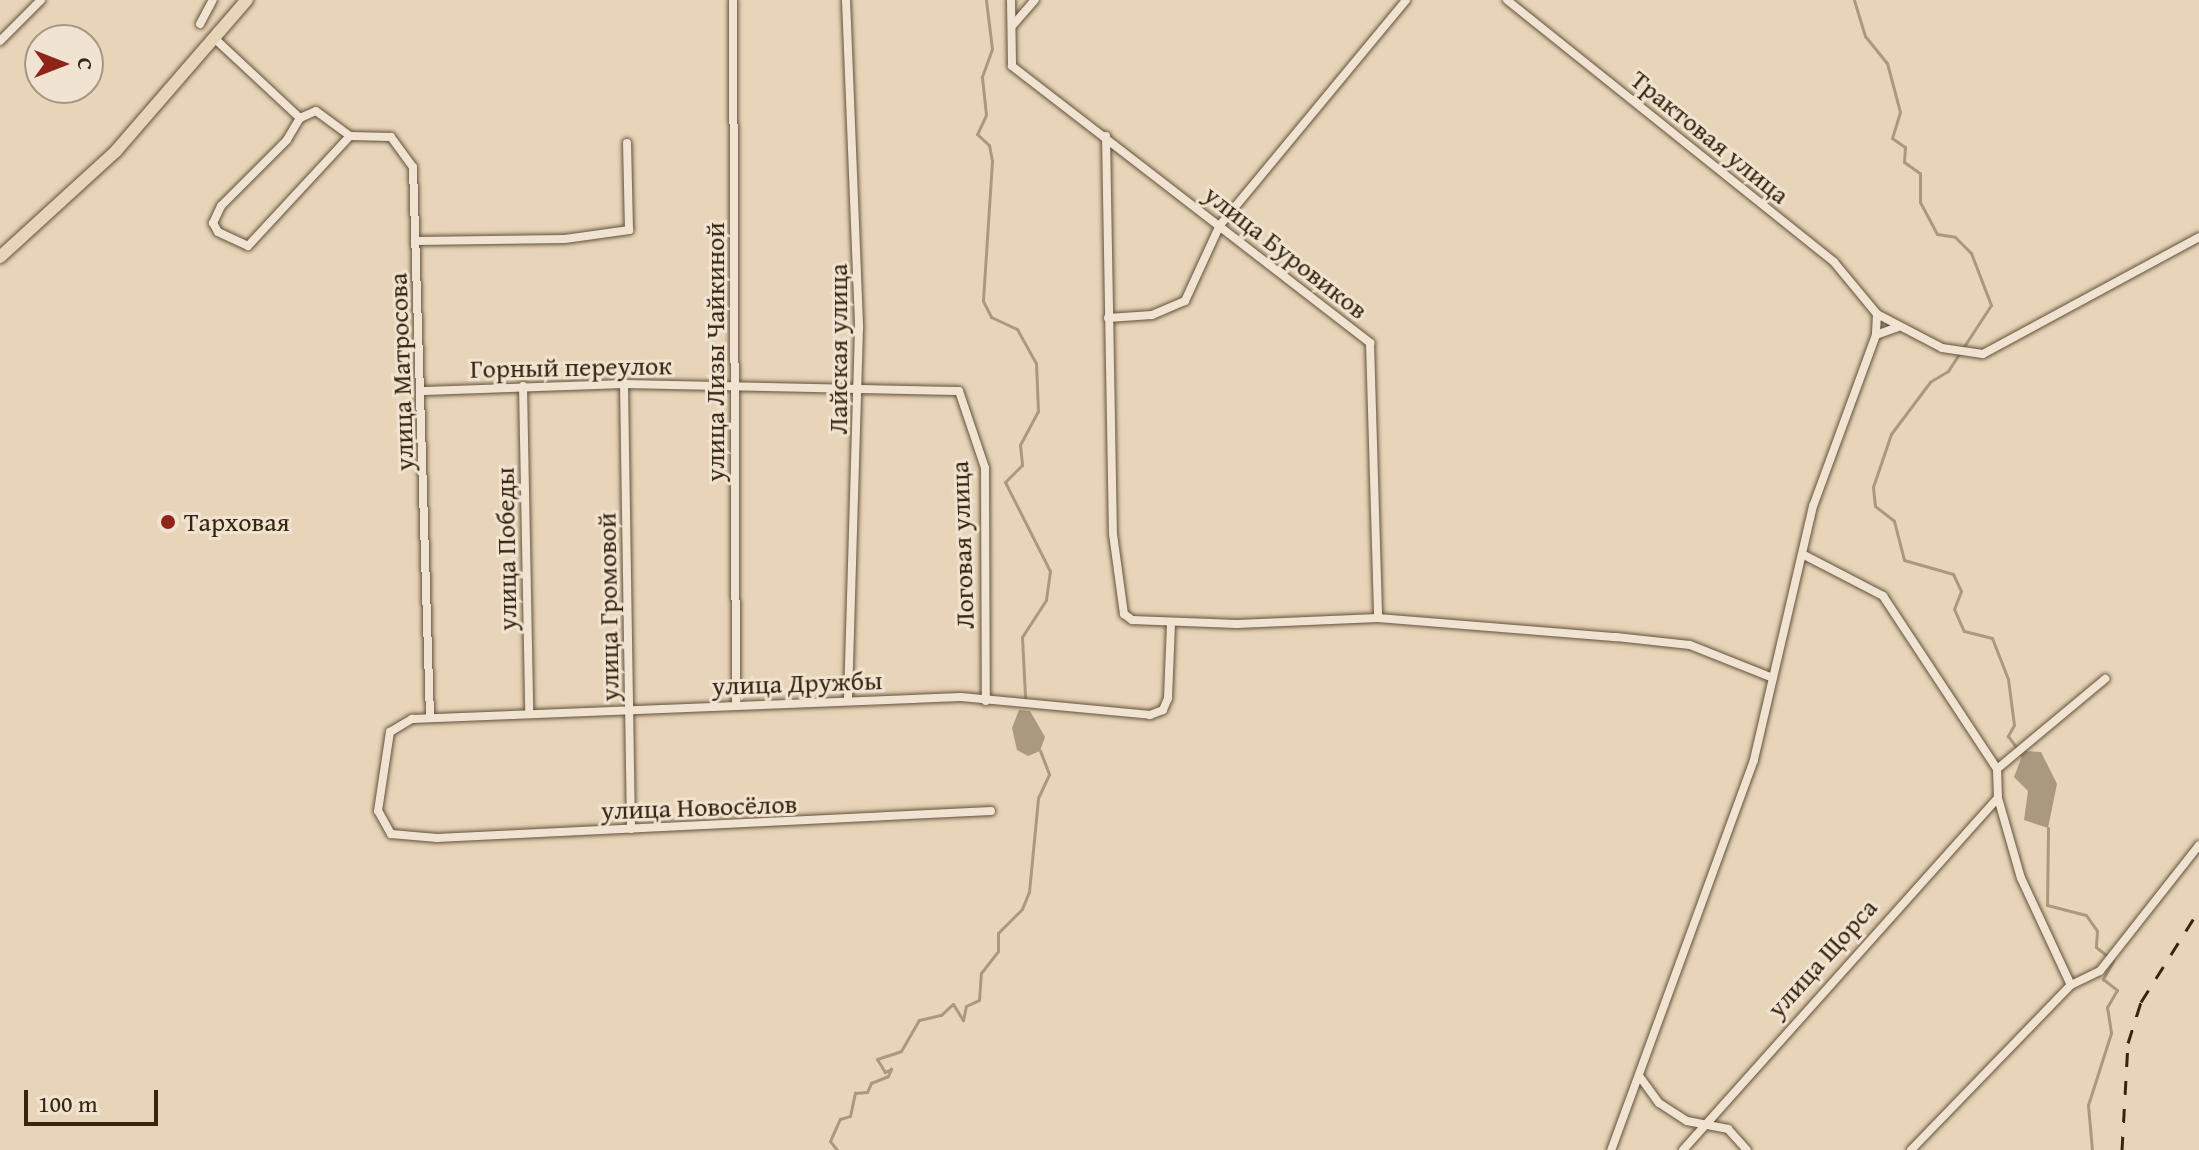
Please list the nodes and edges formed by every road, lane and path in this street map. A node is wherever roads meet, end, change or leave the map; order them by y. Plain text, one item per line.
1 (41, 0) edge
2 (213, 0) edge
3 (247, 0) edge
4 (733, 0) edge
5 (846, 0) edge
6 (1011, 0) edge
7 (1035, 0) edge
8 (1406, 0) edge
9 (1507, 0) edge
10 (200, 24) dead end
11 (1013, 25) junction
12 (213, 37) junction
13 (0, 41) edge
14 (300, 118) junction
15 (350, 136) junction
16 (1106, 136) junction
17 (627, 143) dead end
18 (1220, 225) junction
19 (2199, 237) edge
20 (415, 241) junction
21 (0, 257) edge
22 (1877, 314) junction
23 (1108, 318) junction
24 (1898, 327) junction
25 (1876, 335) junction
26 (624, 384) junction
27 (523, 386) junction
28 (736, 386) junction
29 (856, 390) junction
30 (424, 391) junction
31 (959, 391) joint
32 (1804, 555) junction
33 (1378, 618) junction
34 (1171, 622) junction
35 (1773, 678) junction
36 (2105, 679) dead end
37 (848, 698) junction
38 (986, 701) junction
39 (736, 705) junction
40 (630, 707) junction
41 (529, 711) junction
42 (430, 717) junction
43 (1997, 769) junction
44 (1998, 798) junction
45 (991, 811) dead end
46 (631, 829) junction
47 (408, 837) joint
48 (2199, 845) edge
49 (2071, 985) junction
50 (1640, 1077) junction
51 (1710, 1122) junction
52 (1611, 1150) edge
53 (1683, 1150) edge
54 (1747, 1150) edge
55 (1911, 1150) edge

1 - 13 street
2 - 10 street
3 - 12 main road
4 - 28 street, улица Лизы Чайкиной
5 - 29 street, Лайская улица
6 - 11 street, улица Буровиков
7 - 11 street
8 - 18 street
9 - 22 street, Трактовая улица
11 - 16 street, улица Буровиков
12 - 14 street
12 - 21 main road
14 - 15 street
14 - 15 street
15 - 20 street, улица Матросова
16 - 18 street, улица Буровиков
16 - 23 street
17 - 20 street
18 - 23 street
18 - 33 street, улица Буровиков
19 - 24 street, Трактовая улица
20 - 30 street, улица Матросова
22 - 24 street, Трактовая улица
22 - 25 street
23 - 34 street
24 - 25 street
25 - 32 street
26 - 27 street, Горный переулок
26 - 28 street, Горный переулок
26 - 40 street, улица Громовой
27 - 30 street, Горный переулок
27 - 41 street, улица Победы
28 - 29 street, Горный переулок
28 - 39 street, улица Лизы Чайкиной
29 - 31 street, Горный переулок
29 - 37 street, Лайская улица
30 - 42 street, улица Матросова
31 - 38 street, Логовая улица
32 - 35 street
32 - 43 street
33 - 34 street
33 - 35 street
34 - 38 street, улица Дружбы
35 - 50 street
36 - 43 street
37 - 38 street, улица Дружбы
37 - 39 street, улица Дружбы
39 - 40 street, улица Дружбы
40 - 41 street, улица Дружбы
40 - 46 street, улица Громовой
41 - 42 street, улица Дружбы
42 - 47 street, улица Дружбы
43 - 44 street
44 - 49 street
44 - 51 street, улица Щорса
45 - 46 street, улица Новосёлов
46 - 47 street, улица Новосёлов
48 - 49 street
49 - 55 street
50 - 51 street
50 - 52 street
51 - 53 street, улица Щорса
51 - 54 street

